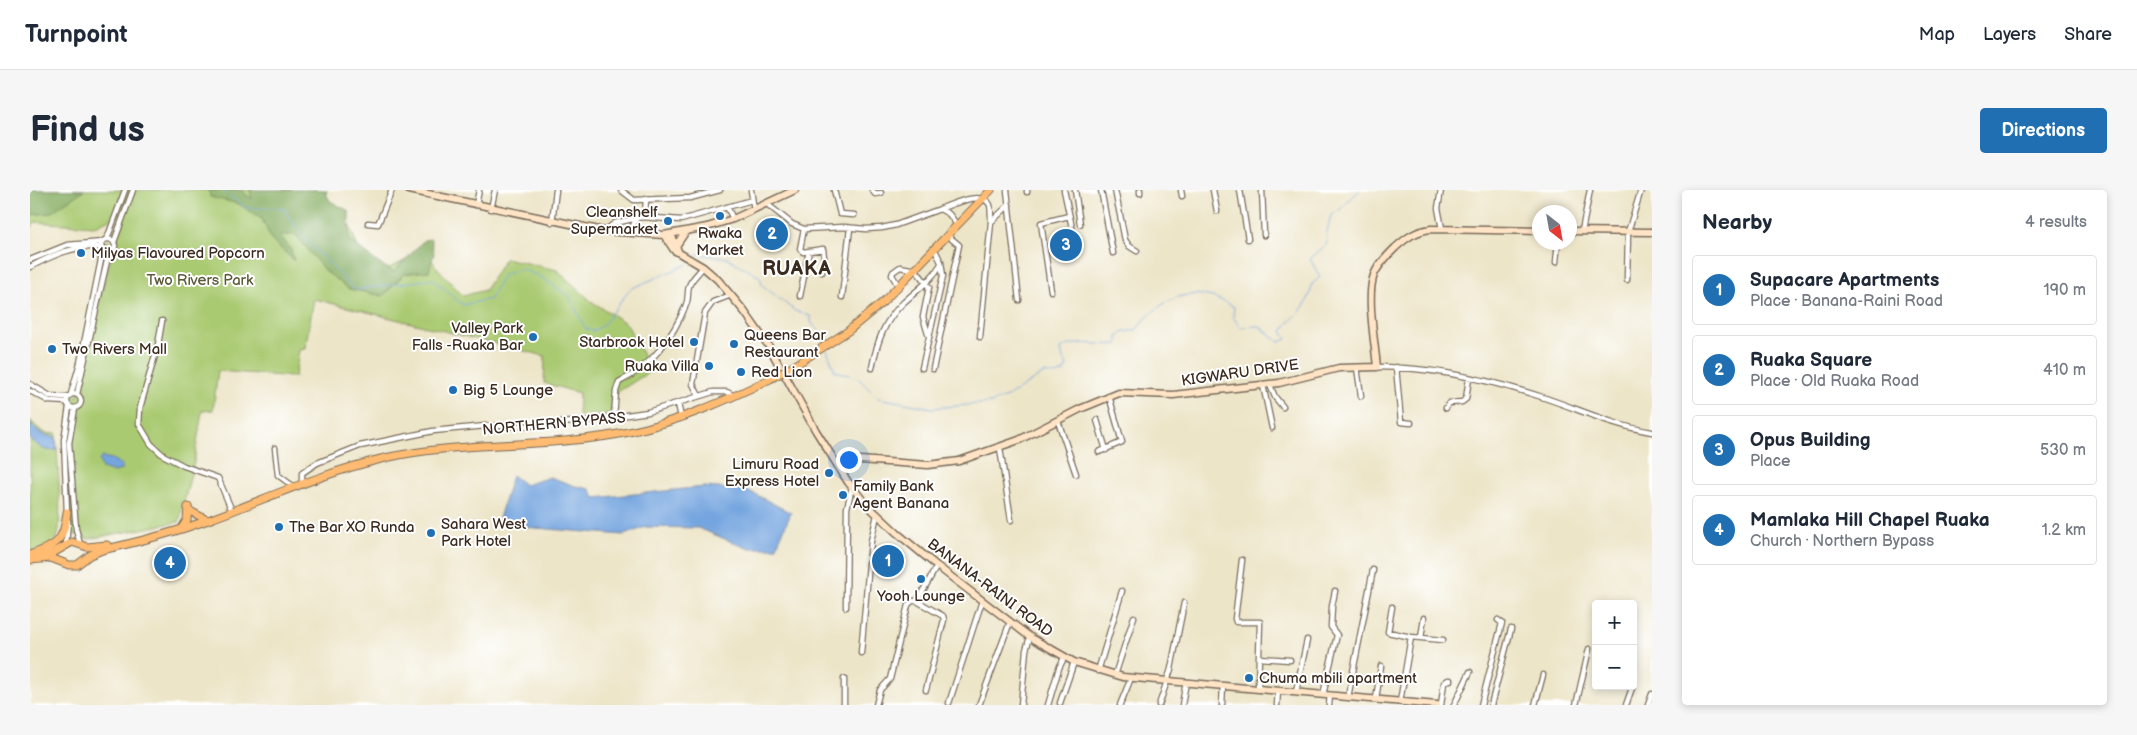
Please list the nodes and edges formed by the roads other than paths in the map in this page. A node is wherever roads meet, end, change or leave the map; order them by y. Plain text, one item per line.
1 (126, 190) edge
2 (133, 190) edge
3 (392, 190) edge
4 (409, 190) edge
5 (479, 190) edge
6 (495, 190) edge
7 (556, 190) edge
8 (621, 190) edge
9 (720, 190) edge
10 (751, 190) edge
11 (794, 190) edge
12 (834, 190) edge
13 (872, 190) edge
14 (991, 190) edge
15 (1007, 190) edge
16 (1064, 190) edge
17 (1075, 190) edge
18 (1101, 190) edge
19 (1115, 190) edge
20 (1181, 190) edge
21 (1213, 190) edge
22 (1240, 190) edge
23 (1262, 190) edge
24 (1441, 190) edge
25 (1590, 190) edge
26 (1641, 190) edge
27 (881, 193) dead end
28 (1182, 196) dead end
29 (984, 198) junction
30 (646, 200) junction
31 (752, 200) junction
32 (767, 204) junction
33 (476, 205) junction
34 (1009, 205) junction
35 (727, 207) junction
36 (492, 209) junction
37 (940, 209) junction
38 (754, 210) junction
39 (1217, 211) dead end
40 (854, 215) dead end
41 (645, 216) junction
42 (1069, 216) junction
43 (637, 218) junction
44 (733, 219) junction
45 (552, 222) junction
46 (991, 222) junction
47 (368, 223) dead end
48 (1080, 224) dead end
49 (957, 225) junction
50 (850, 228) junction
51 (804, 229) junction
52 (1442, 229) junction
53 (604, 231) junction
54 (686, 231) junction
55 (1532, 231) edge
56 (1577, 231) edge
57 (1582, 231) junction
58 (1628, 232) junction
59 (1652, 232) edge
60 (629, 233) junction
61 (667, 234) junction
62 (1264, 235) dead end
63 (948, 236) junction
64 (1248, 239) dead end
65 (105, 241) junction
66 (114, 242) junction
67 (676, 246) junction
68 (103, 249) junction
69 (935, 250) junction
70 (1557, 250) edge
71 (809, 251) junction
72 (1077, 251) dead end
73 (1137, 251) dead end
74 (109, 252) junction
75 (678, 253) junction
76 (1113, 253) dead end
77 (30, 260) edge
78 (1556, 262) dead end
79 (941, 264) junction
80 (30, 267) edge
81 (704, 267) junction
82 (916, 270) junction
83 (822, 272) dead end
84 (1627, 280) dead end
85 (927, 283) junction
86 (96, 284) junction
87 (102, 284) junction
88 (899, 287) junction
89 (1051, 291) dead end
90 (731, 295) junction
91 (800, 296) dead end
92 (842, 297) dead end
93 (1019, 300) dead end
94 (162, 321) dead end
95 (980, 338) dead end
96 (928, 340) junction
97 (1356, 367) junction
98 (1377, 367) junction
99 (1396, 367) junction
100 (872, 368) dead end
101 (922, 368) dead end
102 (933, 369) dead end
103 (1469, 378) junction
104 (30, 384) edge
105 (1266, 385) junction
106 (30, 391) edge
107 (717, 392) junction
108 (699, 396) junction
109 (734, 396) junction
110 (1109, 396) junction
111 (1361, 396) dead end
112 (71, 400) junction
113 (678, 404) junction
114 (717, 404) junction
115 (1283, 406) dead end
116 (1446, 408) dead end
117 (614, 417) junction
118 (681, 417) junction
119 (1097, 420) dead end
120 (1058, 421) junction
121 (1411, 423) dead end
122 (1272, 428) dead end
123 (1652, 432) edge
124 (275, 448) dead end
125 (1000, 448) junction
126 (1106, 450) junction
127 (1099, 452) dead end
128 (837, 464) junction
129 (68, 473) junction
130 (1076, 474) dead end
131 (298, 486) junction
132 (852, 487) junction
133 (232, 511) junction
134 (67, 512) junction
135 (877, 515) junction
136 (208, 520) junction
137 (1011, 520) dead end
138 (75, 521) junction
139 (68, 522) junction
140 (182, 528) junction
141 (142, 539) junction
142 (81, 545) junction
143 (65, 546) junction
144 (30, 555) edge
145 (83, 559) junction
146 (30, 560) edge
147 (1242, 560) dead end
148 (65, 562) junction
149 (937, 566) junction
150 (1373, 570) dead end
151 (1122, 591) dead end
152 (1335, 591) dead end
153 (917, 601) junction
154 (982, 601) junction
155 (1184, 603) dead end
156 (846, 607) dead end
157 (1392, 607) dead end
158 (1134, 617) dead end
159 (1424, 618) dead end
160 (1498, 620) dead end
161 (1010, 622) junction
162 (1511, 629) dead end
163 (1030, 637) junction
164 (1411, 637) junction
165 (1421, 638) junction
166 (1307, 640) dead end
167 (1442, 640) dead end
168 (1589, 649) dead end
169 (861, 653) dead end
170 (1064, 658) junction
171 (1259, 658) junction
172 (1290, 660) dead end
173 (1074, 662) junction
174 (1381, 666) dead end
175 (1098, 671) junction
176 (1470, 672) dead end
177 (1115, 675) junction
178 (1543, 675) dead end
179 (1131, 678) junction
180 (844, 679) dead end
181 (1168, 680) junction
182 (1450, 680) dead end
183 (1186, 682) junction
184 (1223, 686) junction
185 (1258, 689) junction
186 (926, 690) dead end
187 (1631, 690) edge
188 (1278, 691) junction
189 (1296, 692) junction
190 (1652, 694) edge
191 (1326, 695) junction
192 (1348, 697) junction
193 (1376, 699) junction
194 (1400, 702) junction
195 (949, 703) dead end
196 (1060, 703) dead end
197 (1421, 704) edge
198 (844, 705) edge
199 (876, 705) edge
200 (979, 705) edge
201 (1021, 705) edge
202 (1048, 705) edge
203 (1120, 705) edge
204 (1159, 705) edge
205 (1182, 705) edge
206 (1222, 705) edge
207 (1277, 705) edge
208 (1329, 705) edge
209 (1439, 705) edge
210 (1454, 705) edge
211 (1480, 705) edge
212 (1491, 705) edge
213 (1535, 705) edge
214 (1576, 705) edge
215 (1626, 705) edge
216 (1648, 705) edge

1 - 65 street
2 - 66 street
3 - 47 street
4 - 33 main road
5 - 33 street
6 - 36 street
7 - 45 street
8 - 30 street
9 - 30 street
10 - 31 street
11 - 32 main road
12 - 40 street
13 - 27 street
14 - 29 main road, NORTHERN BYPASS
15 - 34 street
16 - 42 street
17 - 48 street
18 - 76 street
19 - 73 street
20 - 28 street
21 - 39 street
22 - 64 street
23 - 62 street
24 - 52 street
25 - 57 street
26 - 58 street
29 - 37 street
29 - 46 street
29 - 49 main road, NORTHERN BYPASS
30 - 41 street
31 - 35 street
31 - 38 street
32 - 38 main road
32 - 51 street
33 - 36 main road
34 - 46 street
34 - 93 street
35 - 41 street
35 - 44 street
36 - 45 main road
37 - 49 street
37 - 50 street
38 - 44 main road
41 - 43 street
42 - 72 street
42 - 89 street
43 - 53 street
43 - 60 street
44 - 54 main road
45 - 53 main road
46 - 95 street
49 - 63 main road, NORTHERN BYPASS
50 - 51 street
50 - 92 street
51 - 71 street
52 - 55 main road
52 - 98 main road
53 - 60 main road
54 - 61 main road
54 - 67 main road
56 - 57 main road
57 - 58 main road
58 - 59 main road
58 - 84 street
60 - 61 main road
61 - 67 main road
61 - 75 main road
63 - 69 main road, NORTHERN BYPASS
63 - 102 street
65 - 66 street
65 - 68 street
65 - 77 street
66 - 74 street
67 - 75 main road
68 - 74 street
68 - 80 street
68 - 86 street
69 - 79 street
69 - 82 main road, NORTHERN BYPASS
70 - 78 street
71 - 83 street
71 - 91 street
74 - 87 street
75 - 81 main road, BANANA-RAINI ROAD
79 - 85 street
79 - 96 street
81 - 90 main road, BANANA-RAINI ROAD
81 - 117 street
82 - 85 street
82 - 88 main road, NORTHERN BYPASS
82 - 88 street
85 - 96 street
85 - 100 street
86 - 87 street
86 - 112 street
87 - 112 street
88 - 109 main road, NORTHERN BYPASS, bridge
90 - 108 street
90 - 128 main road, BANANA-RAINI ROAD
94 - 133 street
96 - 101 street
97 - 98 main road, KIGWARU DRIVE
97 - 105 main road, KIGWARU DRIVE
97 - 111 street
98 - 99 street, KIGWARU DRIVE
99 - 103 street, KIGWARU DRIVE
99 - 121 street
103 - 116 street
103 - 123 street, KIGWARU DRIVE
104 - 112 street
105 - 110 main road, KIGWARU DRIVE
105 - 115 street
105 - 122 street
106 - 112 street
107 - 108 street
107 - 109 street
107 - 114 street
108 - 113 street
109 - 114 main road, NORTHERN BYPASS
110 - 120 main road, KIGWARU DRIVE
110 - 126 street
112 - 129 street
113 - 117 street
113 - 118 street
114 - 118 main road, NORTHERN BYPASS
117 - 131 street
118 - 131 main road, NORTHERN BYPASS
119 - 126 street
120 - 125 main road, KIGWARU DRIVE
120 - 130 street
124 - 131 street
125 - 128 main road, KIGWARU DRIVE
125 - 137 street
126 - 127 street
128 - 132 main road, BANANA-RAINI ROAD
129 - 134 street
129 - 138 street
131 - 133 main road, NORTHERN BYPASS
132 - 135 main road, BANANA-RAINI ROAD
132 - 156 street
133 - 136 main road, NORTHERN BYPASS
134 - 139 street
134 - 144 main road
135 - 149 main road, BANANA-RAINI ROAD
135 - 169 street
136 - 140 main road, NORTHERN BYPASS
136 - 140 main road
138 - 139 street
138 - 142 street
139 - 143 street
140 - 141 main road, NORTHERN BYPASS
141 - 142 main road, NORTHERN BYPASS
141 - 145 main road, NORTHERN BYPASS
142 - 143 main road, NORTHERN BYPASS
142 - 145 main road
143 - 144 main road, NORTHERN BYPASS
143 - 148 main road
145 - 148 main road, NORTHERN BYPASS
146 - 148 main road
147 - 171 street
149 - 153 street
149 - 154 main road, BANANA-RAINI ROAD
150 - 192 street
151 - 175 street
152 - 191 street
153 - 186 street
153 - 199 street
154 - 161 main road, BANANA-RAINI ROAD
154 - 195 street
155 - 181 street
157 - 164 street
158 - 177 street
159 - 165 street
160 - 211 street
161 - 163 main road, BANANA-RAINI ROAD
161 - 200 street
162 - 212 street
163 - 170 main road, BANANA-RAINI ROAD
163 - 201 street
164 - 165 street
164 - 194 street
165 - 167 street
166 - 189 street
168 - 214 street
170 - 173 main road, BANANA-RAINI ROAD
170 - 202 street
171 - 172 street
171 - 185 street
173 - 175 main road, BANANA-RAINI ROAD
173 - 196 street
174 - 193 street
175 - 177 main road, BANANA-RAINI ROAD
176 - 210 street
177 - 179 main road, BANANA-RAINI ROAD
178 - 213 street
179 - 181 main road, BANANA-RAINI ROAD
179 - 203 street
180 - 198 street
181 - 183 main road, BANANA-RAINI ROAD
181 - 204 street
182 - 209 street
183 - 184 main road, BANANA-RAINI ROAD
183 - 205 street
184 - 185 main road, BANANA-RAINI ROAD
184 - 206 street
185 - 188 main road, BANANA-RAINI ROAD
187 - 215 street
188 - 189 main road, BANANA-RAINI ROAD
188 - 207 street
189 - 191 main road, BANANA-RAINI ROAD
190 - 216 street
191 - 192 main road, BANANA-RAINI ROAD
191 - 208 street
192 - 193 main road, BANANA-RAINI ROAD
193 - 194 main road, BANANA-RAINI ROAD
194 - 197 main road, BANANA-RAINI ROAD
197 - 209 main road, BANANA-RAINI ROAD

